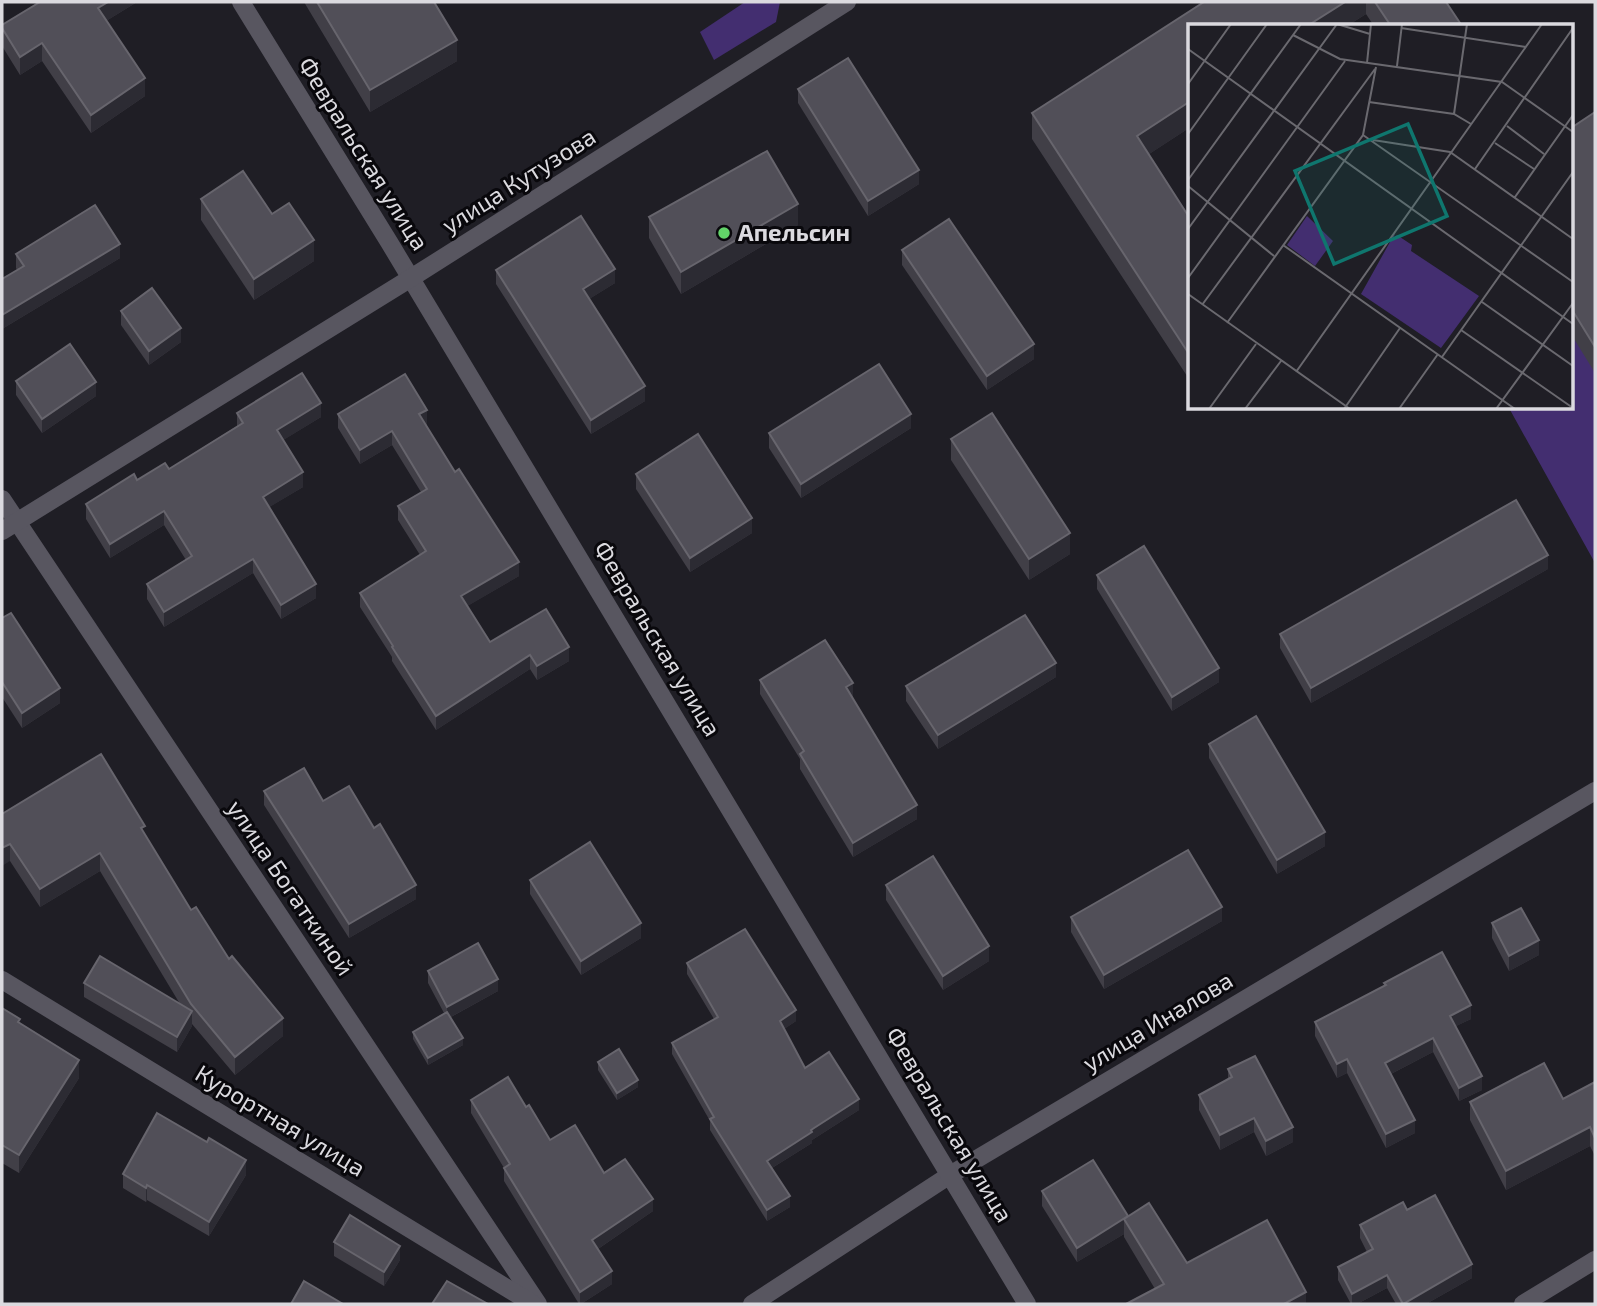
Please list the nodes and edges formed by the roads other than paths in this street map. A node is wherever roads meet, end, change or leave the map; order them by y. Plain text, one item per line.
1 (241, 2) edge
2 (847, 2) edge
3 (411, 278) junction
4 (2, 499) edge
5 (9, 526) edge
6 (1595, 791) edge
7 (2, 980) edge
8 (950, 1175) junction
9 (1595, 1260) edge
10 (536, 1304) edge
11 (752, 1304) edge
12 (1027, 1304) edge
13 (1523, 1304) edge

1 - 3 street, Февральская улица
2 - 3 street, улица Кутузова
3 - 5 street, улица Кутузова
3 - 8 street, Февральская улица
4 - 5 street, улица Богаткиной
5 - 10 street, улица Богаткиной
6 - 8 street, улица Иналова
7 - 10 street, Курортная улица
8 - 11 street, улица Иналова
8 - 12 street, Февральская улица
9 - 13 street

